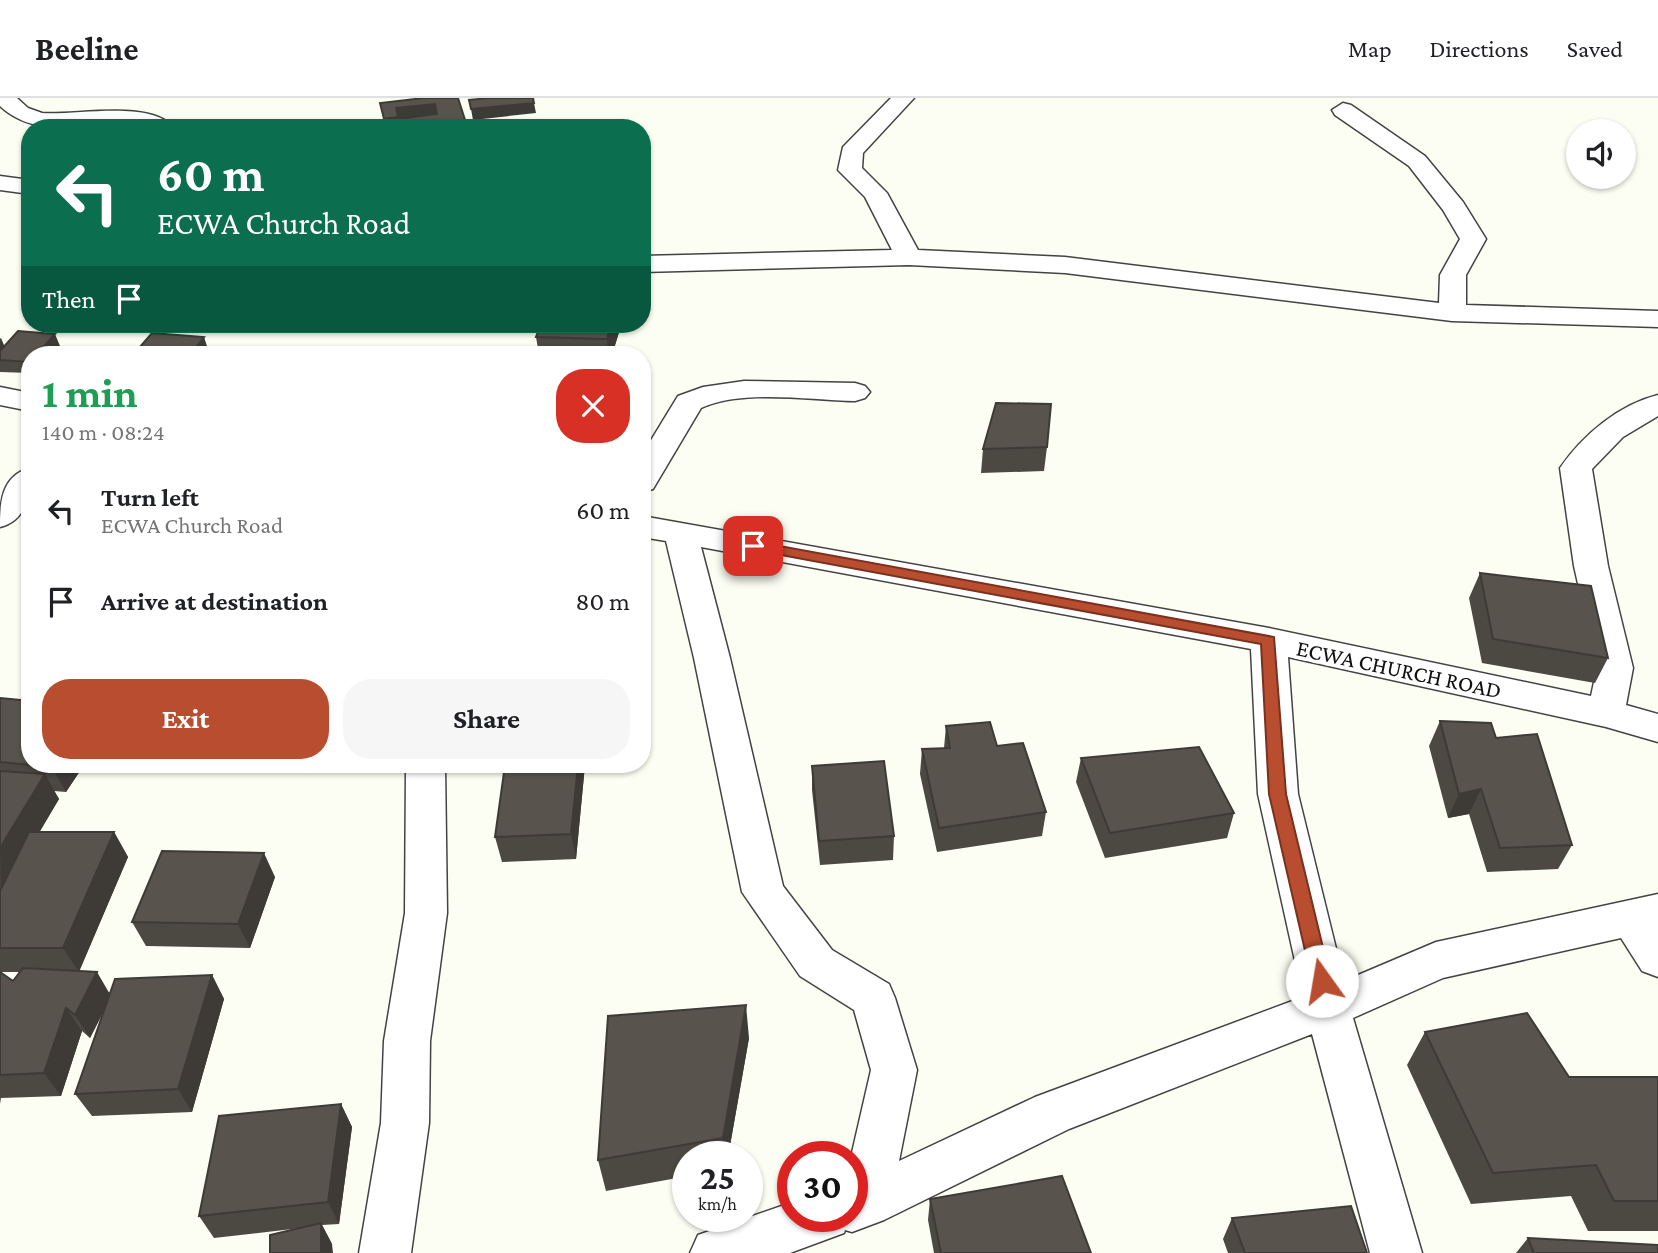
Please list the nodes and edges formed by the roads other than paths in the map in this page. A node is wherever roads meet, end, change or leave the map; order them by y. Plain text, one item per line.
1 (4, 98) edge
2 (903, 98) edge
3 (1343, 110) dead end
4 (43, 119) edge
5 (103, 119) edge
6 (133, 119) edge
7 (0, 183) edge
8 (21, 186) edge
9 (909, 257) junction
10 (651, 264) edge
11 (1452, 313) junction
12 (1658, 319) edge
13 (855, 392) dead end
14 (0, 396) edge
15 (21, 400) edge
16 (1658, 404) edge
17 (651, 467) edge
18 (21, 490) edge
19 (0, 517) edge
20 (661, 529) edge
21 (1269, 640) junction
22 (1606, 713) junction
23 (1658, 728) edge
24 (425, 773) edge
25 (1645, 915) edge
26 (1658, 958) edge
27 (1328, 1008) junction
28 (868, 1149) edge
29 (868, 1200) edge
30 (779, 1232) edge
31 (385, 1253) edge
32 (716, 1253) edge
33 (1396, 1253) edge

1 - 4 street
2 - 9 street
3 - 11 street
5 - 6 street
7 - 8 street
9 - 10 street
9 - 11 street
11 - 12 street
13 - 17 street
14 - 15 street
16 - 22 street
18 - 19 street
20 - 21 street, ECWA CHURCH ROAD
20 - 28 street
21 - 22 street, ECWA CHURCH ROAD
21 - 27 street
22 - 23 street, ECWA CHURCH ROAD
24 - 31 street
25 - 26 street
25 - 27 street
27 - 29 street
27 - 33 street
30 - 32 street

